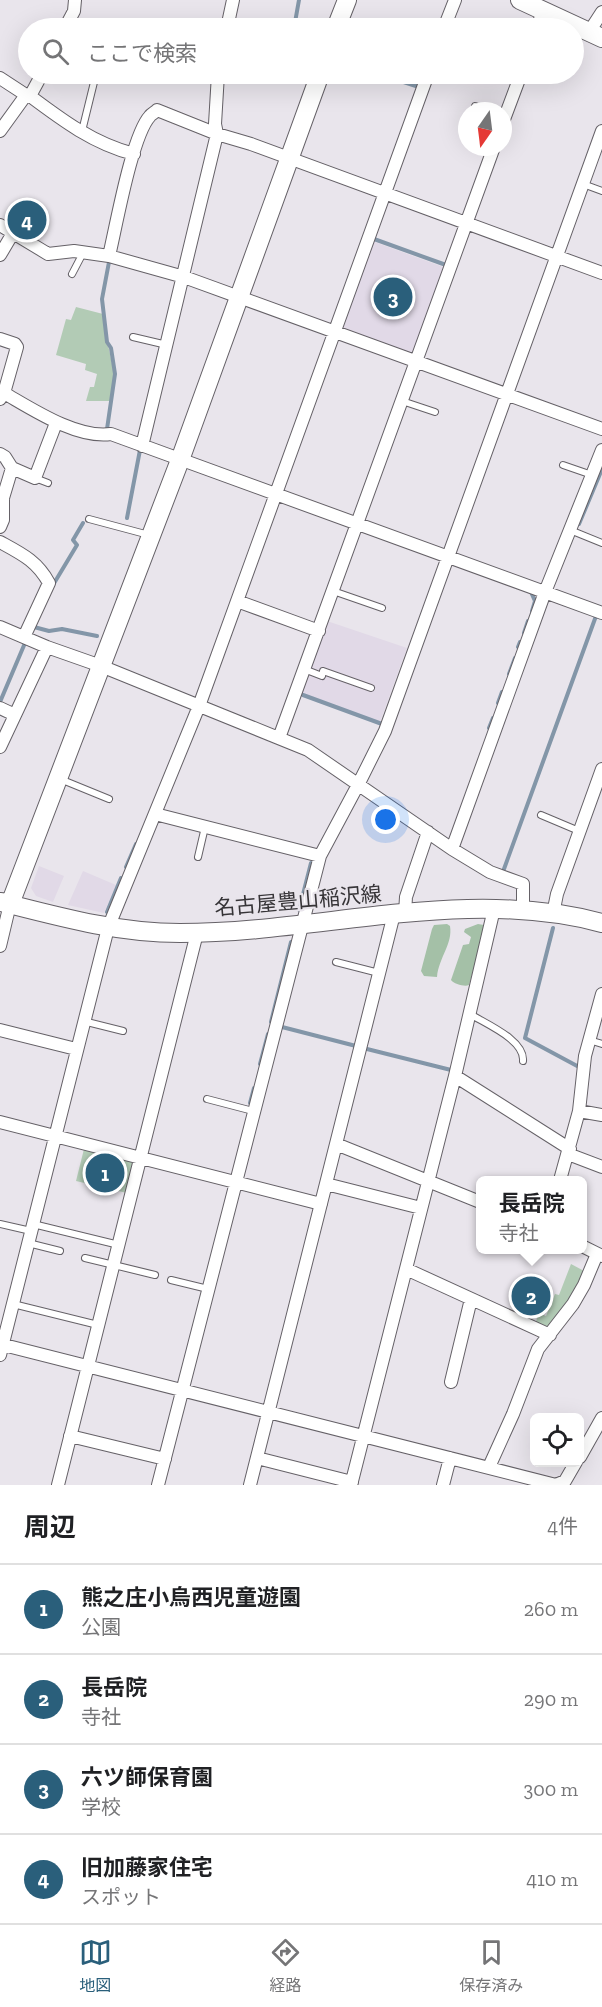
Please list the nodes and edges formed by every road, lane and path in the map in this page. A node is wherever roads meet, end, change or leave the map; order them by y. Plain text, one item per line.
1 (75, 0) edge
2 (233, 0) edge
3 (346, 0) edge
4 (455, 0) edge
5 (520, 0) edge
6 (543, 11) junction
7 (602, 12) edge
8 (70, 18) edge
9 (229, 18) edge
10 (340, 18) edge
11 (448, 18) edge
12 (541, 18) edge
13 (558, 18) edge
14 (596, 35) edge
15 (0, 78) edge
16 (36, 84) edge
17 (93, 84) edge
18 (217, 84) edge
19 (316, 84) edge
20 (424, 84) edge
21 (517, 84) edge
22 (28, 96) junction
23 (510, 102) edge
24 (0, 131) edge
25 (602, 131) edge
26 (81, 132) junction
27 (217, 134) junction
28 (134, 154) junction
29 (491, 156) edge
30 (289, 159) junction
31 (583, 184) junction
32 (602, 191) edge
33 (384, 194) junction
34 (466, 224) junction
35 (0, 225) edge
36 (13, 233) junction
37 (83, 253) junction
38 (0, 255) edge
39 (109, 256) junction
40 (557, 256) junction
41 (602, 273) edge
42 (72, 274) dead end
43 (184, 277) junction
44 (239, 297) junction
45 (335, 332) junction
46 (133, 337) dead end
47 (0, 339) edge
48 (167, 345) junction
49 (416, 361) junction
50 (506, 395) junction
51 (2, 396) edge
52 (402, 400) junction
53 (435, 412) dead end
54 (56, 423) junction
55 (602, 429) edge
56 (142, 446) junction
57 (602, 450) edge
58 (0, 454) edge
59 (180, 460) junction
60 (563, 465) dead end
61 (12, 468) junction
62 (592, 475) junction
63 (35, 478) junction
64 (48, 483) dead end
65 (276, 495) junction
66 (89, 519) dead end
67 (357, 524) junction
68 (0, 527) edge
69 (570, 530) junction
70 (151, 535) junction
71 (0, 542) edge
72 (602, 543) edge
73 (448, 557) junction
74 (333, 591) junction
75 (545, 592) junction
76 (237, 601) junction
77 (382, 608) dead end
78 (602, 613) edge
79 (0, 627) edge
80 (319, 631) junction
81 (24, 637) junction
82 (47, 647) junction
83 (101, 666) junction
84 (304, 669) junction
85 (370, 688) dead end
86 (199, 706) junction
87 (0, 708) edge
88 (15, 715) junction
89 (279, 738) junction
90 (0, 747) edge
91 (601, 776) edge
92 (58, 778) junction
93 (359, 783) junction
94 (109, 799) dead end
95 (155, 814) junction
96 (541, 814) dead end
97 (205, 827) junction
98 (580, 831) junction
99 (428, 832) junction
100 (452, 849) junction
101 (320, 856) junction
102 (198, 857) dead end
103 (5, 903) edge
104 (494, 909) junction
105 (523, 910) junction
106 (400, 914) junction
107 (553, 914) junction
108 (602, 923) edge
109 (301, 924) junction
110 (108, 928) junction
111 (197, 933) junction
112 (0, 946) edge
113 (336, 962) dead end
114 (380, 973) junction
115 (602, 994) edge
116 (470, 1014) junction
117 (83, 1021) junction
118 (0, 1030) edge
119 (123, 1031) dead end
120 (589, 1041) junction
121 (602, 1044) edge
122 (76, 1049) junction
123 (523, 1061) dead end
124 (455, 1076) junction
125 (207, 1099) dead end
126 (253, 1111) junction
127 (579, 1111) junction
128 (602, 1114) edge
129 (0, 1122) edge
130 (55, 1136) junction
131 (336, 1144) junction
132 (569, 1152) junction
133 (141, 1158) junction
134 (602, 1167) edge
135 (562, 1176) edge
136 (428, 1181) junction
137 (235, 1182) junction
138 (326, 1184) junction
139 (476, 1200) edge
140 (321, 1203) junction
141 (421, 1208) junction
142 (0, 1224) edge
143 (31, 1233) junction
144 (118, 1245) junction
145 (60, 1251) dead end
146 (600, 1255) edge
147 (85, 1258) dead end
148 (114, 1265) junction
149 (406, 1269) junction
150 (155, 1275) dead end
151 (171, 1280) dead end
152 (208, 1289) junction
153 (471, 1299) junction
154 (13, 1304) junction
155 (98, 1325) junction
156 (550, 1335) junction
157 (1, 1348) edge
158 (87, 1366) junction
159 (451, 1382) dead end
160 (182, 1391) junction
161 (269, 1413) junction
162 (602, 1418) edge
163 (70, 1436) junction
164 (363, 1436) junction
165 (584, 1448) edge
166 (257, 1458) junction
167 (450, 1458) junction
168 (165, 1459) junction
169 (489, 1467) junction
170 (573, 1467) edge
171 (351, 1484) edge
172 (58, 1485) edge
173 (158, 1485) edge
174 (250, 1485) edge
175 (443, 1485) edge
176 (556, 1485) edge

1 - 8 street
2 - 9 street
3 - 10 street
4 - 11 street
5 - 6 street
6 - 12 street
6 - 13 street
7 - 14 street
15 - 22 street
16 - 22 street
17 - 26 lane
18 - 27 street
19 - 30 street
20 - 33 street
21 - 23 street
22 - 24 street
22 - 26 street
25 - 31 street
26 - 28 street
27 - 28 street
27 - 30 street
27 - 43 street
28 - 39 street
29 - 34 street
30 - 33 street
30 - 44 street
31 - 32 lane
31 - 40 street
33 - 34 street
33 - 45 street
34 - 40 street
34 - 49 street
35 - 36 street
36 - 37 street
36 - 38 street
37 - 39 street
37 - 42 lane
39 - 43 street
40 - 41 street
40 - 50 street
43 - 44 street
43 - 48 street
44 - 45 street
44 - 59 street
45 - 49 street
45 - 65 street
46 - 48 lane
47 - 51 street
48 - 56 street
49 - 50 street
49 - 52 street
50 - 55 street
50 - 73 street
51 - 54 street
52 - 53 lane
52 - 67 street
54 - 56 street
54 - 63 street
56 - 59 street
57 - 62 street
58 - 61 street
59 - 65 street
59 - 70 street
60 - 62 lane
61 - 63 street
61 - 68 street
62 - 69 street
63 - 64 lane
65 - 67 street
65 - 76 street
66 - 70 lane
67 - 73 street
67 - 74 street
69 - 72 lane
69 - 75 street
70 - 83 street
71 - 81 street
73 - 75 street
73 - 93 street
74 - 77 lane
74 - 80 street
75 - 78 street
75 - 100 street
76 - 80 street
76 - 86 street
79 - 81 street
80 - 84 street
81 - 82 street
82 - 83 street
82 - 88 street
83 - 86 street
83 - 92 street
84 - 85 lane
84 - 89 street
86 - 89 street
86 - 95 street
87 - 88 street
88 - 90 street
89 - 93 street
91 - 98 street
92 - 94 lane
92 - 103 street
93 - 99 street
93 - 101 street
95 - 97 street
95 - 110 street
96 - 98 lane
97 - 101 street
97 - 102 lane
98 - 107 street
99 - 100 street
99 - 106 street
100 - 105 street
101 - 109 street
103 - 110 street, 名古屋豊山稲沢線
103 - 112 street
104 - 105 street, 名古屋豊山稲沢線
104 - 106 street, 名古屋豊山稲沢線
104 - 116 street
105 - 107 street, 名古屋豊山稲沢線
106 - 109 street, 名古屋豊山稲沢線
106 - 114 street
107 - 108 street, 名古屋豊山稲沢線
109 - 111 street, 名古屋豊山稲沢線
109 - 126 street
110 - 111 street, 名古屋豊山稲沢線
110 - 117 street
111 - 133 street
113 - 114 lane
114 - 131 street
115 - 120 street
116 - 123 lane
116 - 124 street
117 - 119 lane
117 - 122 street
118 - 122 street
120 - 121 lane
120 - 127 street
122 - 130 street
124 - 132 street
124 - 136 street
125 - 126 lane
126 - 137 street
127 - 128 street
127 - 132 street
129 - 130 street
130 - 133 street
130 - 143 street
131 - 136 street
131 - 138 street
132 - 134 street
132 - 135 street
133 - 137 street
133 - 144 street
136 - 139 street
136 - 141 street
137 - 140 street
137 - 152 street
138 - 140 street
138 - 141 street
140 - 161 street
141 - 149 street
142 - 143 lane
143 - 144 lane
143 - 145 lane
143 - 154 street
144 - 148 street
146 - 156 street
147 - 148 lane
148 - 150 lane
148 - 155 street
149 - 153 street
149 - 164 street
151 - 152 lane
152 - 160 street
153 - 156 street
153 - 159 street
154 - 155 lane
154 - 157 street
155 - 158 street
156 - 169 street
157 - 158 street
158 - 160 street
158 - 163 street
160 - 161 street
160 - 168 street
161 - 164 street
161 - 166 street
162 - 165 street
163 - 168 street
163 - 172 street
164 - 167 street
164 - 171 street
166 - 171 street
166 - 174 street
167 - 169 street
167 - 175 street
168 - 173 street
169 - 176 street
170 - 176 street

